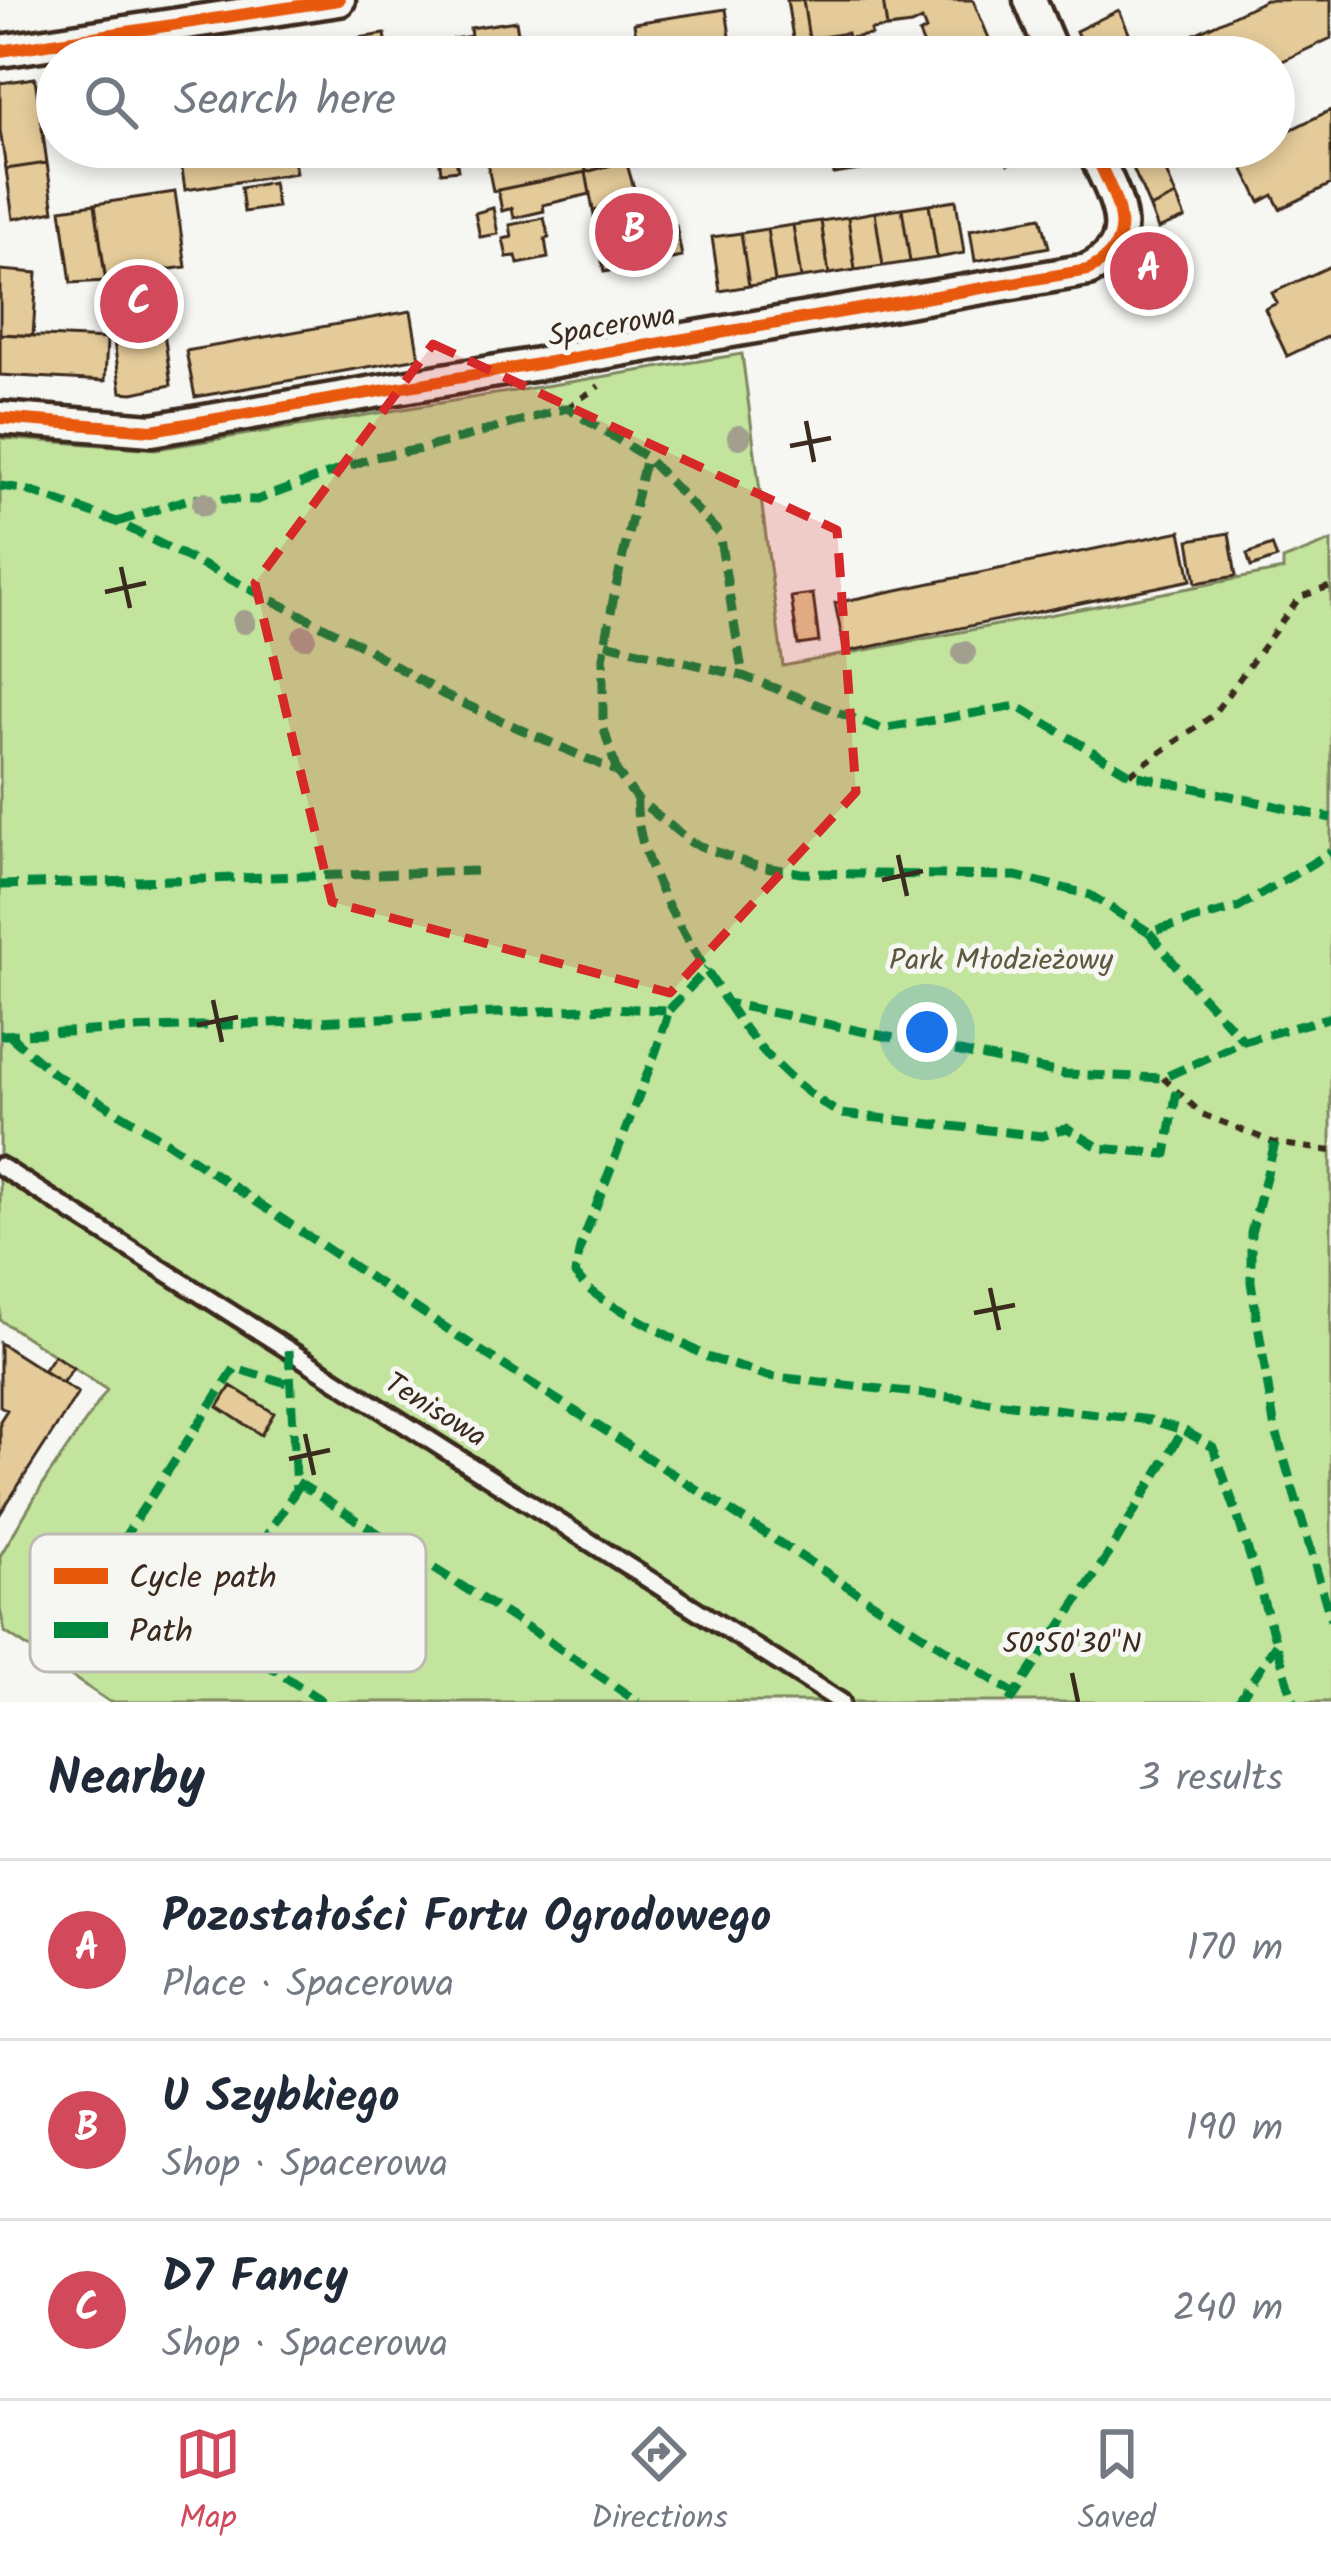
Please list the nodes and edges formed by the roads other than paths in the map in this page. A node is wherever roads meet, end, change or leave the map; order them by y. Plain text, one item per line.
1 (339, 0) edge
2 (1030, 0) edge
3 (100, 36) edge
4 (1045, 36) edge
5 (36, 46) edge
6 (0, 51) edge
7 (1101, 168) edge
8 (0, 418) edge
9 (0, 1166) edge
10 (841, 1702) edge

1 - 3 street
2 - 4 street
5 - 6 street
7 - 8 street, Spacerowa
9 - 10 lane, Tenisowa

